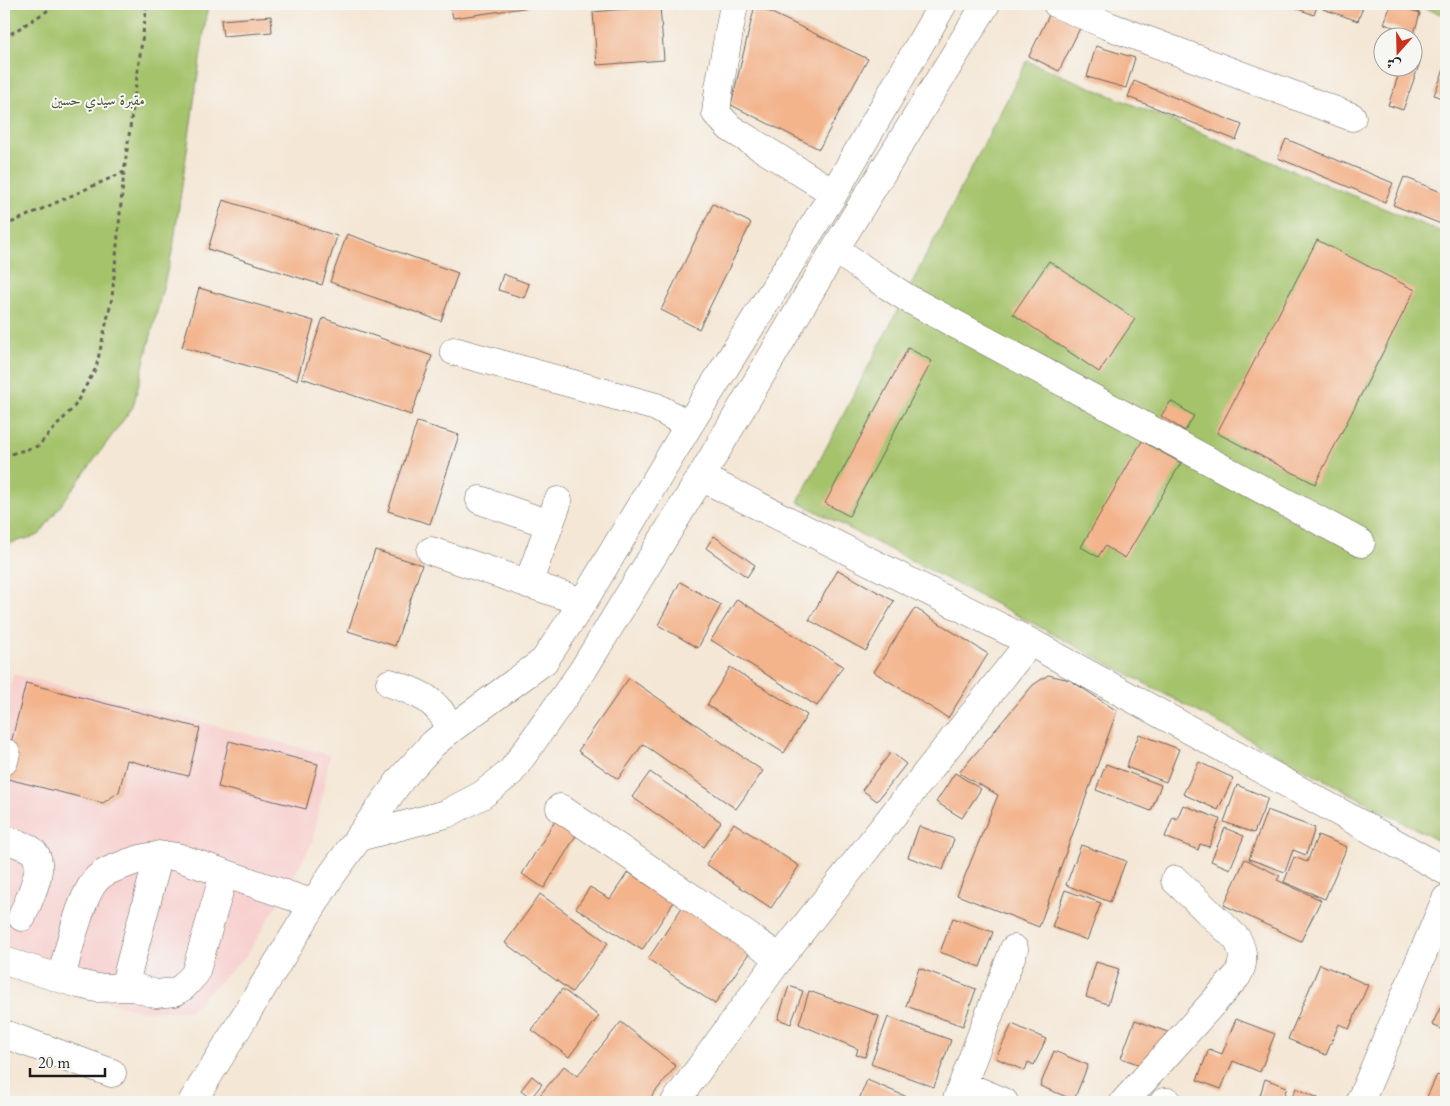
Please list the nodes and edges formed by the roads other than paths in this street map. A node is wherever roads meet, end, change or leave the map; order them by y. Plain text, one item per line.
1 (734, 4) edge
2 (943, 4) edge
3 (986, 4) edge
4 (1057, 4) edge
5 (1352, 117) dead end
6 (834, 193) junction
7 (835, 248) junction
8 (454, 351) dead end
9 (689, 425) junction
10 (701, 476) junction
11 (480, 500) dead end
12 (1361, 543) dead end
13 (432, 551) dead end
14 (528, 584) junction
15 (583, 602) junction
16 (1030, 642) junction
17 (544, 661) junction
18 (583, 670) junction
19 (390, 683) dead end
20 (451, 728) junction
21 (560, 808) dead end
22 (359, 837) junction
23 (4, 839) edge
24 (159, 855) junction
25 (1446, 871) edge
26 (224, 874) junction
27 (1176, 880) dead end
28 (1446, 900) edge
29 (314, 904) junction
30 (22, 917) dead end
31 (1014, 949) dead end
32 (780, 958) junction
33 (4, 961) edge
34 (60, 978) junction
35 (124, 987) junction
36 (4, 1034) edge
37 (112, 1073) dead end
38 (959, 1094) edge
39 (192, 1100) edge
40 (675, 1102) edge
41 (1004, 1102) edge
42 (1124, 1102) edge
43 (1164, 1102) edge
44 (1168, 1102) edge
45 (1360, 1102) edge

1 - 6 street
2 - 6 street
3 - 7 street
4 - 5 street
6 - 9 street
7 - 10 street
7 - 12 street
8 - 9 street
9 - 15 street
10 - 16 street
10 - 18 street
11 - 14 street
13 - 14 street
14 - 15 street
15 - 17 street
16 - 25 street
16 - 32 street
17 - 18 street
17 - 20 street
18 - 22 street
19 - 20 street
20 - 22 street
21 - 32 street
22 - 29 street
23 - 30 street
24 - 26 street
24 - 34 street
24 - 35 street
26 - 29 street
26 - 35 street
27 - 42 street
28 - 45 street
29 - 39 street
31 - 38 street
32 - 40 street
33 - 34 street
34 - 35 street
36 - 37 street
38 - 41 street
43 - 44 street

